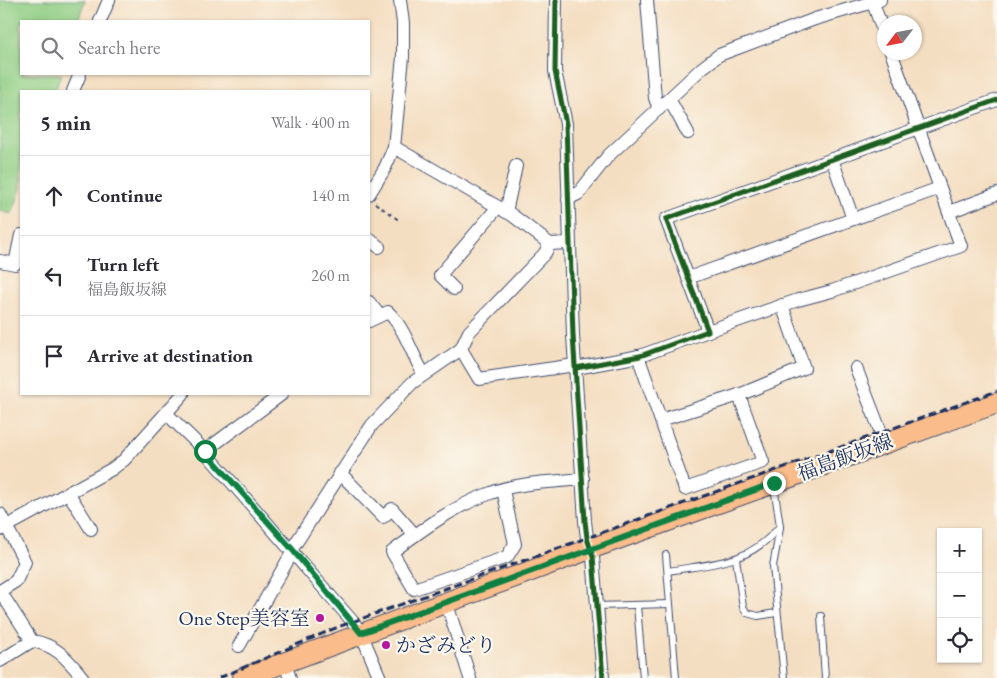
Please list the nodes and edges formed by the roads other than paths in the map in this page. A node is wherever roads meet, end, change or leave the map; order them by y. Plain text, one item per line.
1 (109, 0) edge
2 (400, 0) edge
3 (556, 0) edge
4 (648, 0) edge
5 (875, 1) edge
6 (879, 15) edge
7 (100, 20) edge
8 (894, 60) edge
9 (80, 75) edge
10 (73, 90) edge
11 (669, 99) junction
12 (997, 100) edge
13 (659, 109) junction
14 (919, 128) junction
15 (688, 133) dead end
16 (394, 147) junction
17 (832, 159) junction
18 (516, 166) dead end
19 (940, 188) junction
20 (370, 194) edge
21 (997, 194) edge
22 (568, 199) junction
23 (502, 209) junction
24 (949, 212) junction
25 (853, 219) junction
26 (20, 240) edge
27 (569, 243) junction
28 (550, 244) junction
29 (0, 261) edge
30 (688, 278) junction
31 (454, 288) dead end
32 (370, 305) edge
33 (782, 305) junction
34 (374, 318) edge
35 (708, 331) junction
36 (461, 349) junction
37 (638, 356) junction
38 (576, 366) junction
39 (856, 368) dead end
40 (424, 374) junction
41 (182, 395) edge
42 (281, 395) edge
43 (739, 395) junction
44 (997, 403) edge
45 (167, 414) junction
46 (661, 420) junction
47 (885, 443) junction
48 (205, 451) junction
49 (340, 473) junction
50 (583, 479) junction
51 (774, 483) junction
52 (503, 490) junction
53 (69, 494) junction
54 (0, 514) edge
55 (780, 526) junction
56 (4, 528) edge
57 (91, 529) dead end
58 (415, 535) junction
59 (590, 548) junction
60 (293, 550) junction
61 (666, 555) dead end
62 (736, 559) junction
63 (668, 571) junction
64 (446, 602) junction
65 (670, 604) junction
66 (637, 605) junction
67 (596, 606) junction
68 (776, 613) junction
69 (821, 616) dead end
70 (361, 633) junction
71 (32, 641) junction
72 (238, 646) dead end
73 (0, 661) edge
74 (287, 670) edge
75 (83, 678) edge
76 (243, 678) edge
77 (380, 678) edge
78 (470, 678) edge
79 (603, 678) edge
80 (643, 678) edge
81 (676, 678) edge
82 (784, 678) edge
83 (825, 678) edge

1 - 7 street
2 - 16 street
3 - 22 street
4 - 13 street
5 - 6 street
5 - 11 street
8 - 14 street
9 - 10 street
11 - 13 street
11 - 15 street
12 - 14 street
13 - 22 street
14 - 17 street
14 - 19 street
16 - 20 street
16 - 23 street
17 - 25 street
17 - 30 street
18 - 23 street
19 - 24 street
19 - 25 street
21 - 24 street
22 - 27 street
23 - 28 street
23 - 31 street
24 - 33 street
25 - 30 street
26 - 29 street
27 - 28 street
27 - 38 street
28 - 36 street
30 - 35 street
32 - 34 street
33 - 35 street
33 - 43 street
34 - 40 street
35 - 37 street
36 - 38 street
36 - 40 street
37 - 38 street
37 - 46 street
38 - 50 street
39 - 47 street
40 - 49 street
41 - 45 street
42 - 48 street
43 - 46 street
43 - 46 street
44 - 47 main road, 福島飯坂線
45 - 48 street
45 - 53 street
47 - 51 main road, 福島飯坂線
48 - 60 street
49 - 58 street
49 - 60 street
50 - 52 street
50 - 59 street
51 - 55 lane
51 - 59 main road, 福島飯坂線
52 - 58 street
52 - 58 street
53 - 56 street
53 - 57 street
54 - 56 street
55 - 62 lane
55 - 68 lane
56 - 71 street
59 - 64 main road, 福島飯坂線
59 - 67 street
60 - 70 street
60 - 72 street
61 - 63 lane
62 - 63 lane
62 - 68 lane
63 - 65 lane
64 - 70 main road, 福島飯坂線
64 - 78 street
65 - 66 lane
65 - 81 lane
66 - 67 lane
66 - 80 lane
67 - 79 street
68 - 82 lane
69 - 83 lane
70 - 74 main road, 福島飯坂線
70 - 77 street
71 - 73 street
71 - 75 street
74 - 76 main road, 福島飯坂線

